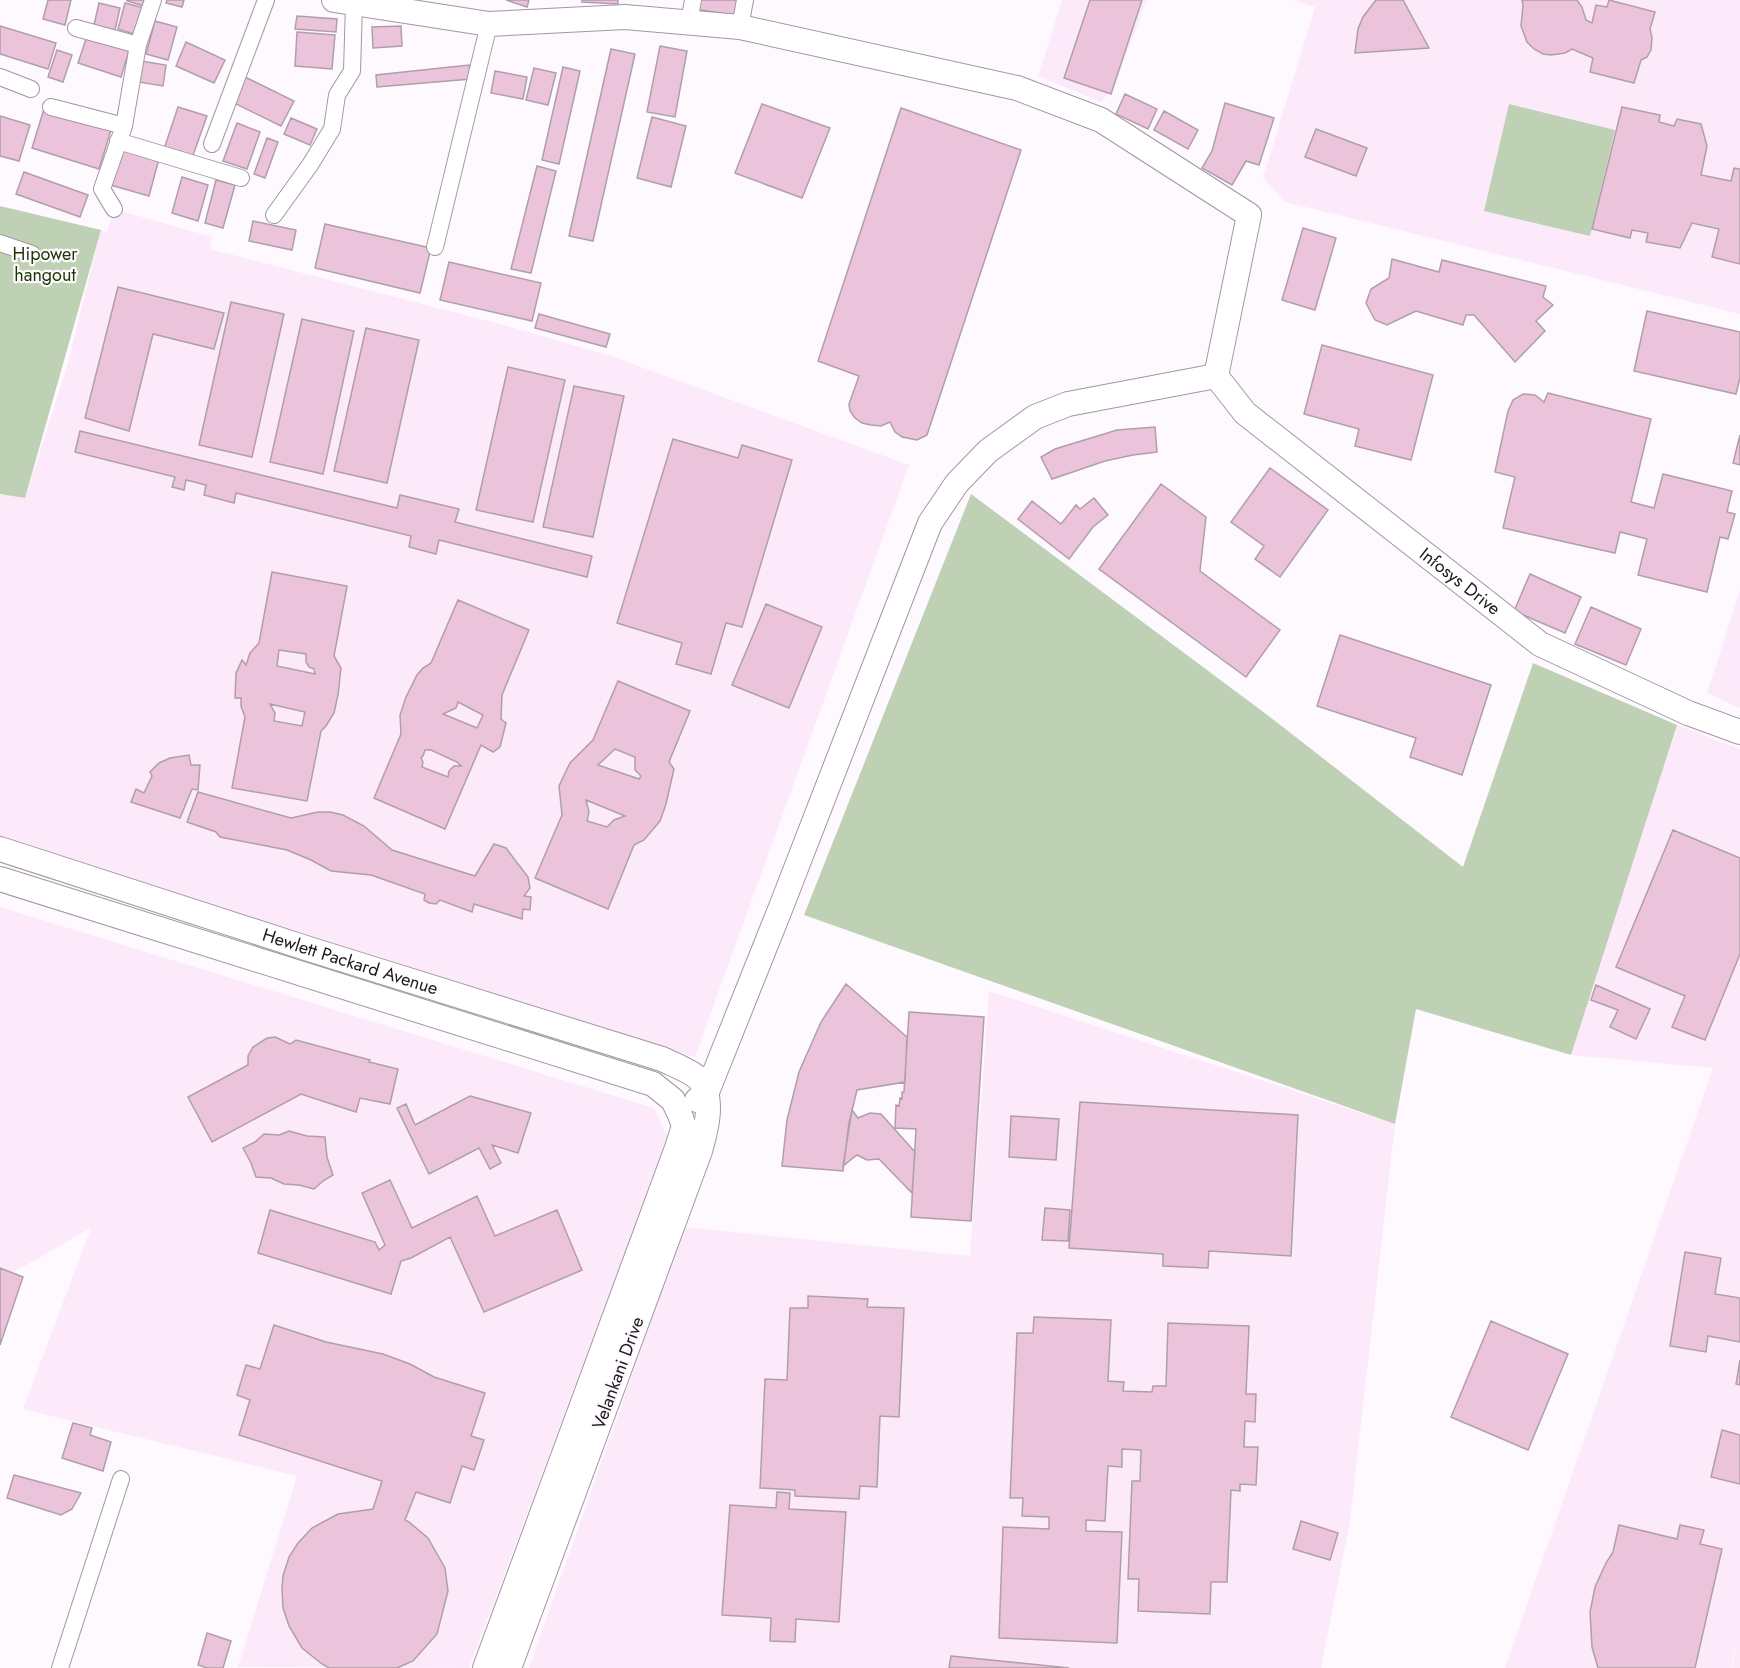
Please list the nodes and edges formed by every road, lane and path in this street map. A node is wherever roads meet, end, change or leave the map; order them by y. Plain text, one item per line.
1 (153, 0) edge
2 (266, 0) edge
3 (745, 0) edge
4 (359, 2) edge
5 (626, 9) edge
6 (691, 11) edge
7 (489, 24) junction
8 (740, 27) junction
9 (76, 28) dead end
10 (138, 45) junction
11 (0, 76) edge
12 (31, 89) dead end
13 (51, 107) dead end
14 (121, 134) junction
15 (212, 144) dead end
16 (241, 178) dead end
17 (114, 209) dead end
18 (274, 215) dead end
19 (0, 243) edge
20 (435, 247) dead end
21 (32, 254) dead end
22 (1216, 376) junction
23 (1740, 732) edge
24 (0, 849) edge
25 (0, 879) edge
26 (702, 1085) junction
27 (676, 1107) junction
28 (121, 1479) dead end
29 (60, 1668) edge
30 (485, 1668) edge
31 (509, 1668) edge

1 - 10 street
2 - 15 street
3 - 8 street
4 - 7 street
4 - 18 street
5 - 6 street
5 - 7 street
6 - 8 street
7 - 20 street
8 - 22 street
9 - 10 street
10 - 14 street
11 - 12 street
13 - 14 street
14 - 16 street
14 - 17 street
19 - 21 street
22 - 23 street, Infosys Drive
22 - 26 street
24 - 26 street, Hewlett Packard Avenue
25 - 27 street, Hewlett Packard Avenue
26 - 27 street
26 - 31 street, Velankani Drive
27 - 30 street, Velankani Drive
28 - 29 street

